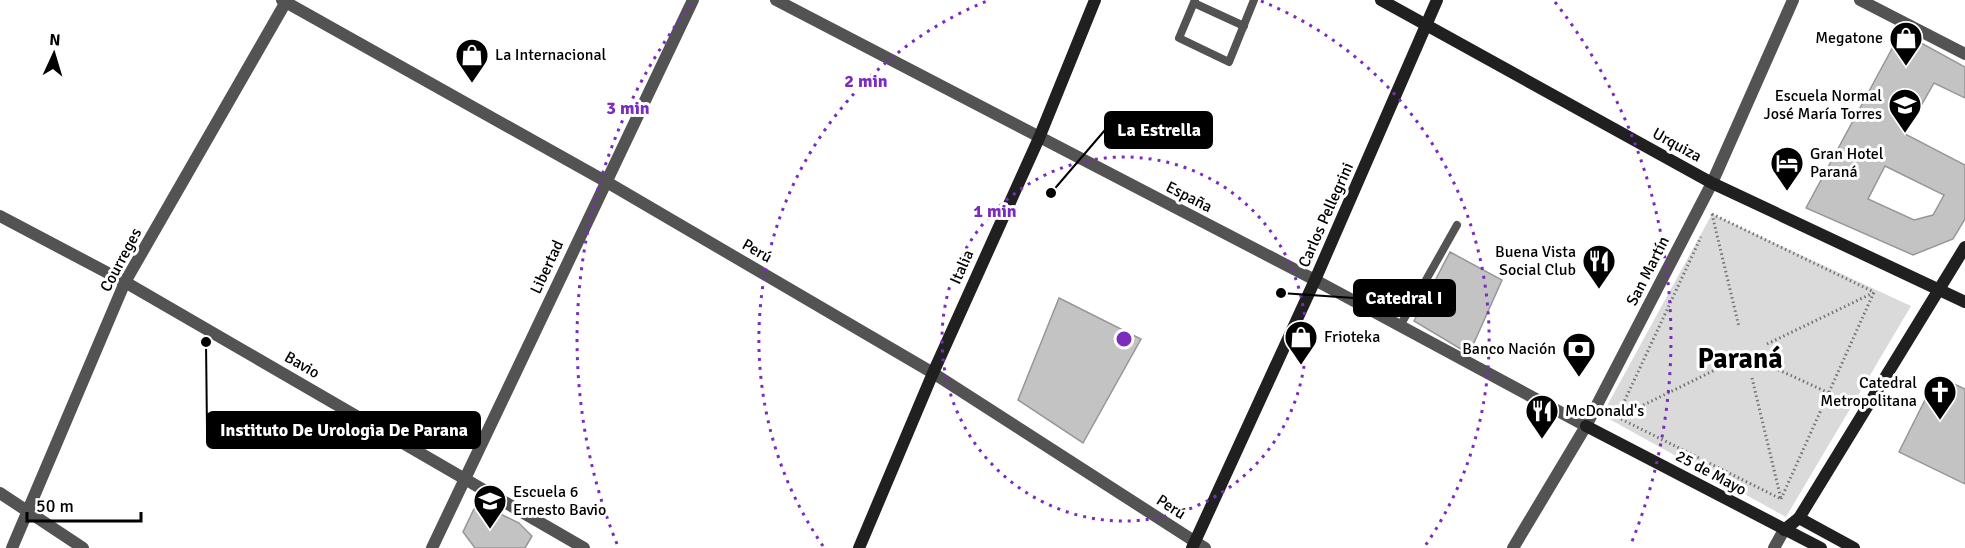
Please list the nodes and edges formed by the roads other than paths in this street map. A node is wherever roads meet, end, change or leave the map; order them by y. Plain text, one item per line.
1 (693, 0) edge
2 (776, 0) edge
3 (1095, 0) edge
4 (1254, 0) edge
5 (1381, 0) edge
6 (1437, 0) edge
7 (1793, 0) edge
8 (1860, 0) edge
9 (285, 1) edge
10 (1194, 2) edge
11 (1427, 25) junction
12 (1244, 26) junction
13 (1965, 54) edge
14 (1039, 138) junction
15 (605, 181) junction
16 (1712, 183) junction
17 (0, 216) edge
18 (1457, 225) dead end
19 (1965, 247) edge
20 (1315, 280) junction
21 (125, 282) junction
22 (1940, 291) junction
23 (1965, 302) edge
24 (1400, 326) junction
25 (933, 373) junction
26 (1586, 426) junction
27 (466, 478) junction
28 (0, 493) edge
29 (27, 511) junction
30 (1799, 518) junction
31 (1784, 530) junction
32 (1197, 546) edge
33 (12, 548) edge
34 (83, 548) edge
35 (432, 548) edge
36 (584, 548) edge
37 (859, 548) edge
38 (1513, 548) edge
39 (1774, 548) edge
40 (1821, 548) edge
41 (1854, 548) edge

1 - 15 street, Libertad
2 - 14 street, España
3 - 14 street, Italia
4 - 12 lane
5 - 11 street, Urquiza
6 - 11 street, Carlos Pellegrini
7 - 16 street, San Martín
8 - 13 street
9 - 15 street, Perú
9 - 21 street, Courreges
10 - 12 lane
10 - 12 lane
11 - 16 street, Urquiza
11 - 20 street, Carlos Pellegrini
14 - 20 street, España
14 - 25 street, Italia
15 - 25 street, Perú
15 - 27 street, Libertad
16 - 22 street, Urquiza
16 - 26 street, San Martín
17 - 21 street, Bavio
18 - 24 lane
19 - 22 street
20 - 24 street, España
20 - 32 street, Carlos Pellegrini
21 - 27 street, Bavio
21 - 29 street, Courreges
22 - 23 street, Urquiza
22 - 30 street
24 - 26 street, España
25 - 32 street, Perú
25 - 37 street, Italia
26 - 31 street, 25 de Mayo
26 - 38 street, San Martín
27 - 35 street, Libertad
27 - 36 street, Bavio
28 - 29 street
29 - 33 street, Courreges
29 - 34 street
30 - 31 street
30 - 41 street
31 - 39 street
31 - 40 street, 25 de Mayo

